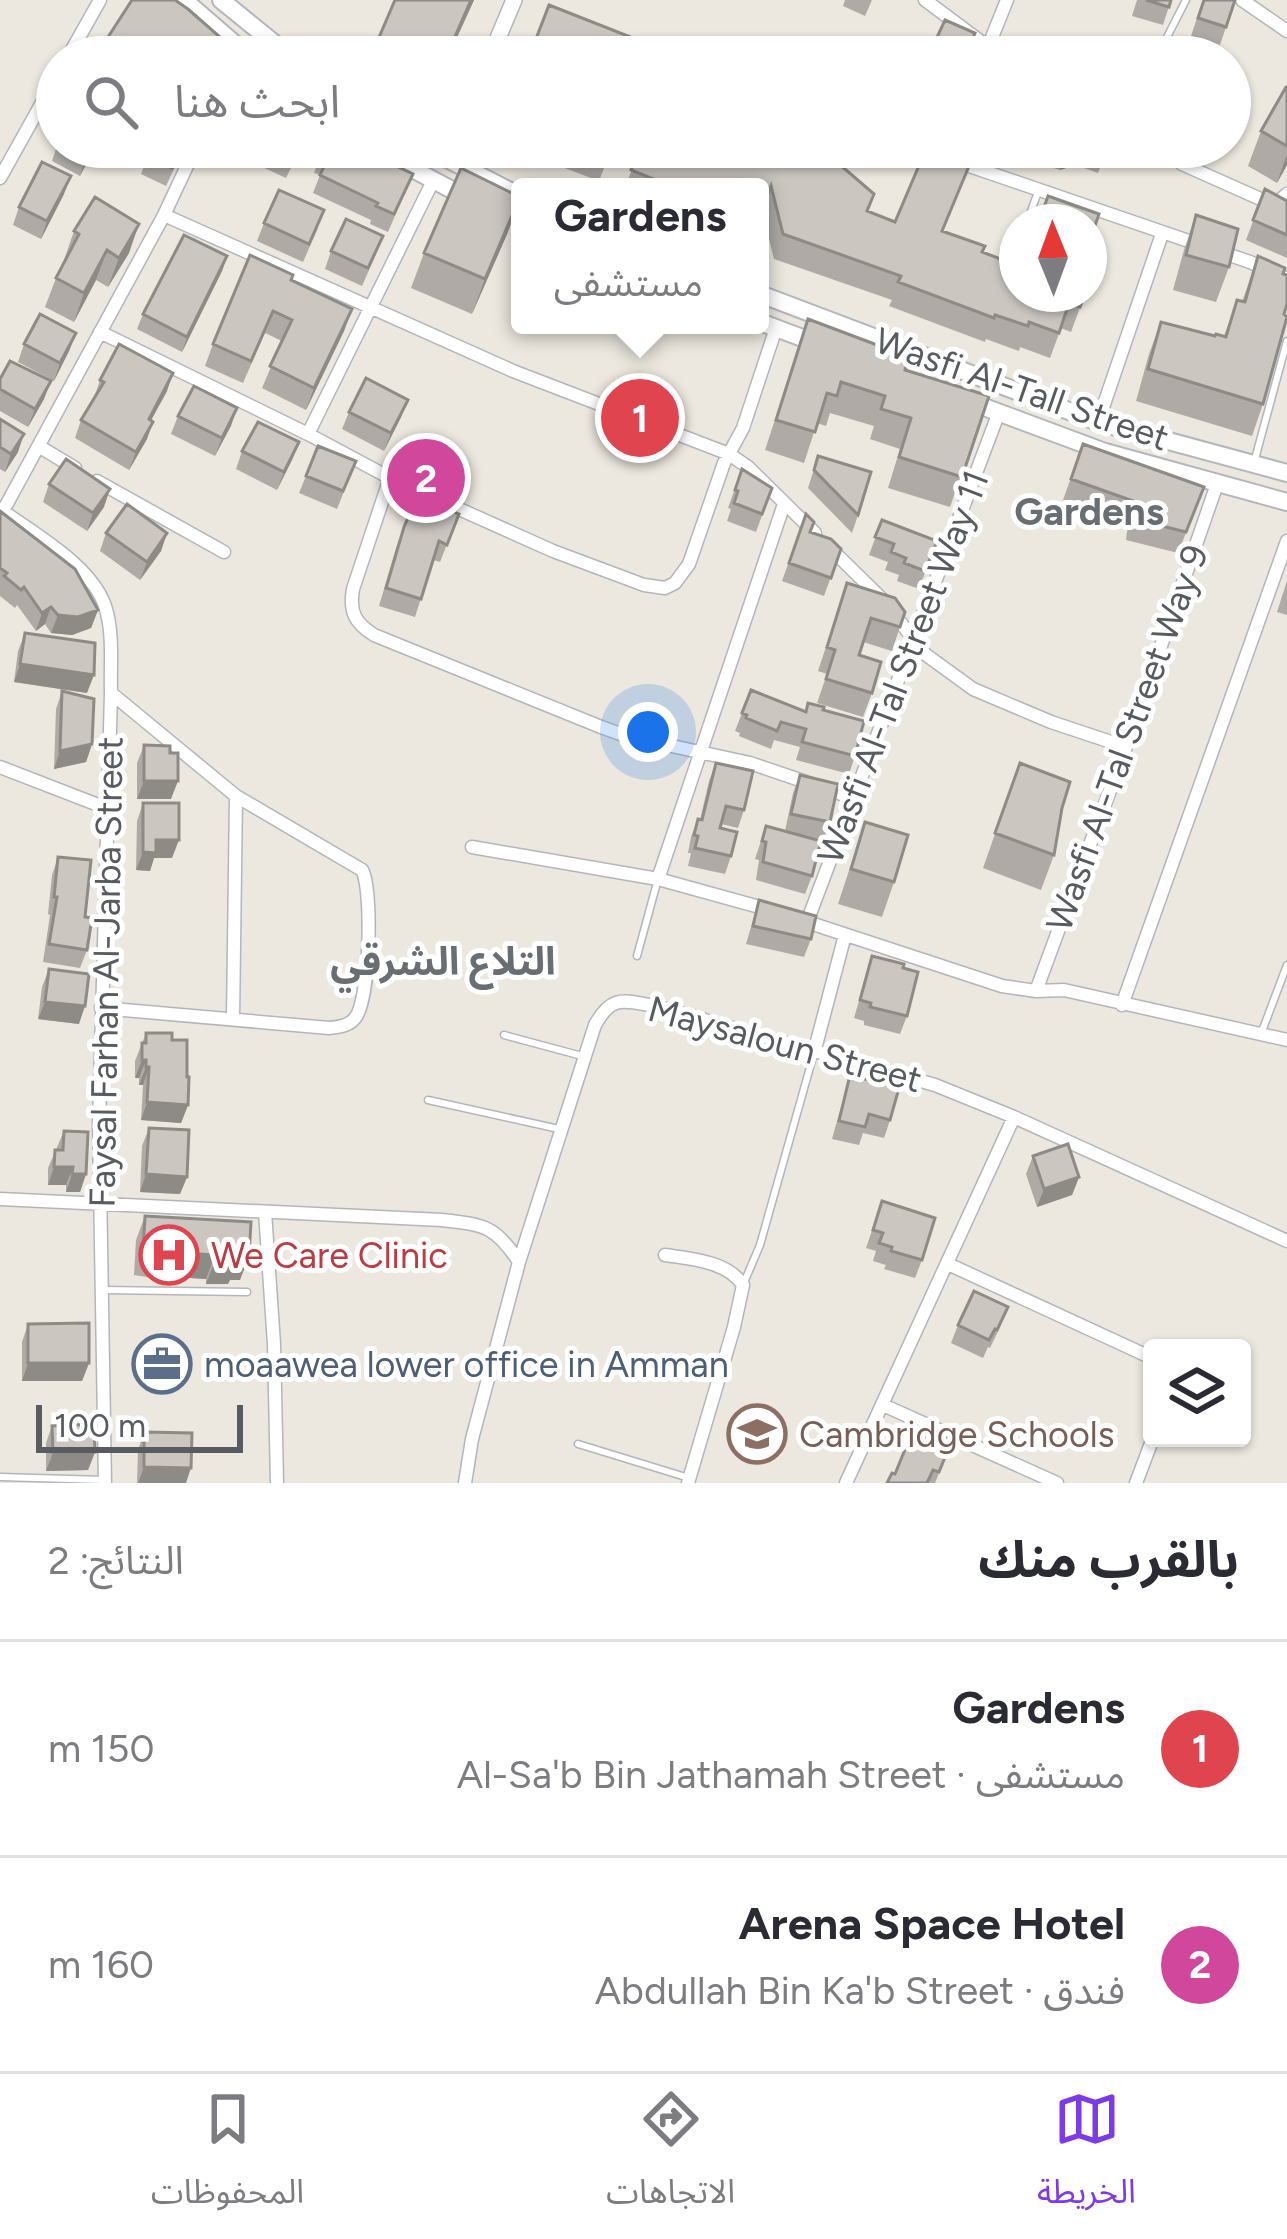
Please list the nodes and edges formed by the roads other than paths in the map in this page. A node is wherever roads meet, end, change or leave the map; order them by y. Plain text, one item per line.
1 (100, 0) edge
2 (184, 0) edge
3 (221, 0) edge
4 (514, 0) edge
5 (925, 0) edge
6 (1007, 0) edge
7 (1186, 0) edge
8 (1242, 0) edge
9 (246, 22) junction
10 (1287, 31) edge
11 (80, 36) edge
12 (224, 36) edge
13 (236, 36) edge
14 (262, 36) edge
15 (499, 36) edge
16 (967, 36) edge
17 (992, 36) edge
18 (1168, 36) edge
19 (36, 114) edge
20 (186, 168) edge
21 (408, 168) edge
22 (472, 168) edge
23 (987, 168) edge
24 (1191, 168) edge
25 (0, 178) edge
26 (433, 182) junction
27 (1039, 189) junction
28 (511, 191) edge
29 (1287, 194) edge
30 (1034, 204) edge
31 (485, 207) edge
32 (164, 215) junction
33 (1162, 234) junction
34 (1287, 279) edge
35 (769, 297) edge
36 (371, 308) junction
37 (769, 325) edge
38 (100, 332) junction
39 (766, 334) edge
40 (1287, 341) edge
41 (843, 354) edge
42 (958, 397) edge
43 (999, 412) junction
44 (1098, 422) junction
45 (308, 434) junction
46 (40, 447) junction
47 (729, 454) junction
48 (1254, 464) junction
49 (1287, 473) edge
50 (390, 478) junction
51 (1217, 484) junction
52 (1287, 502) edge
53 (784, 504) junction
54 (1, 510) edge
55 (1287, 541) edge
56 (224, 552) dead end
57 (913, 640) junction
58 (111, 693) junction
59 (1126, 747) junction
60 (700, 753) junction
61 (0, 766) edge
62 (236, 796) junction
63 (853, 798) junction
64 (106, 808) junction
65 (472, 847) dead end
66 (658, 879) junction
67 (807, 922) junction
68 (845, 934) junction
69 (637, 956) dead end
70 (1287, 965) edge
71 (1036, 991) junction
72 (1122, 1005) junction
73 (101, 1008) junction
74 (233, 1019) junction
75 (1261, 1034) junction
76 (504, 1035) dead end
77 (1287, 1040) edge
78 (815, 1049) junction
79 (586, 1057) junction
80 (428, 1100) dead end
81 (1014, 1117) junction
82 (562, 1130) junction
83 (0, 1199) edge
84 (100, 1206) junction
85 (266, 1212) junction
86 (1287, 1241) edge
87 (664, 1256) dead end
88 (519, 1262) junction
89 (948, 1264) junction
90 (743, 1286) junction
91 (102, 1290) junction
92 (247, 1292) dead end
93 (1143, 1354) edge
94 (883, 1405) junction
95 (578, 1444) dead end
96 (1150, 1447) edge
97 (0, 1477) edge
98 (467, 1480) edge
99 (105, 1481) edge
100 (689, 1481) edge
101 (278, 1483) edge
102 (846, 1483) edge
103 (1057, 1483) edge
104 (1136, 1483) edge

1 - 11 street
2 - 12 main road
3 - 9 main road
4 - 15 street
5 - 16 street
6 - 17 street
7 - 18 lane
8 - 10 street
9 - 13 main road
9 - 14 main road
19 - 25 street
20 - 32 street
21 - 26 main road
22 - 28 main road
23 - 27 street
24 - 29 street
26 - 31 main road
26 - 36 street
27 - 30 lane
27 - 33 street
32 - 36 street
32 - 38 street
33 - 34 street
33 - 44 street
35 - 44 main road, Wasfi Al-Tall Street
36 - 45 street
36 - 47 street
37 - 41 main road, Wasfi Al-Tall Street
38 - 45 street
38 - 46 street
39 - 47 street
40 - 48 lane
42 - 43 main road, Wasfi Al-Tall Street
43 - 51 main road, Wasfi Al-Tall Street
43 - 57 street, Wasfi Al-Tal Street Way 11
44 - 48 main road, Wasfi Al-Tall Street
45 - 50 street
46 - 54 street
46 - 56 street
47 - 50 street
47 - 53 street
48 - 49 main road, Wasfi Al-Tall Street
50 - 60 street
51 - 52 main road, Wasfi Al-Tall Street
51 - 59 street, Wasfi Al-Tal Street Way 9
53 - 57 street
53 - 60 street
54 - 58 street, Faysal Farhan Al-Jarba Street
55 - 72 street
57 - 59 street
57 - 63 street, Wasfi Al-Tal Street Way 11
58 - 62 street
58 - 64 street, Faysal Farhan Al-Jarba Street
59 - 71 street, Wasfi Al-Tal Street Way 9
60 - 63 street
60 - 66 street
61 - 64 street
62 - 74 street
62 - 74 street
63 - 67 street, Wasfi Al-Tal Street Way 11
64 - 73 street, Faysal Farhan Al-Jarba Street
65 - 66 street
66 - 67 street
66 - 69 lane
67 - 68 street
68 - 71 street
68 - 78 street
70 - 75 lane
71 - 72 street
72 - 75 street
73 - 74 street
73 - 84 street, Faysal Farhan Al-Jarba Street
75 - 77 street
76 - 79 lane
78 - 79 street, Maysaloun Street
78 - 81 street, Maysaloun Street
78 - 90 lane
79 - 82 street, Maysaloun Street
80 - 82 lane
81 - 86 street, Maysaloun Street
81 - 89 street
82 - 88 street, Maysaloun Street
83 - 84 street
84 - 85 street
84 - 91 street, Faysal Farhan Al-Jarba Street
85 - 88 street
85 - 101 street
87 - 90 street
88 - 98 street, Maysaloun Street
89 - 93 street
89 - 94 street
90 - 100 street
91 - 92 lane
91 - 99 street, Faysal Farhan Al-Jarba Street
94 - 102 street
94 - 103 street
95 - 100 lane
96 - 104 street
97 - 99 lane

